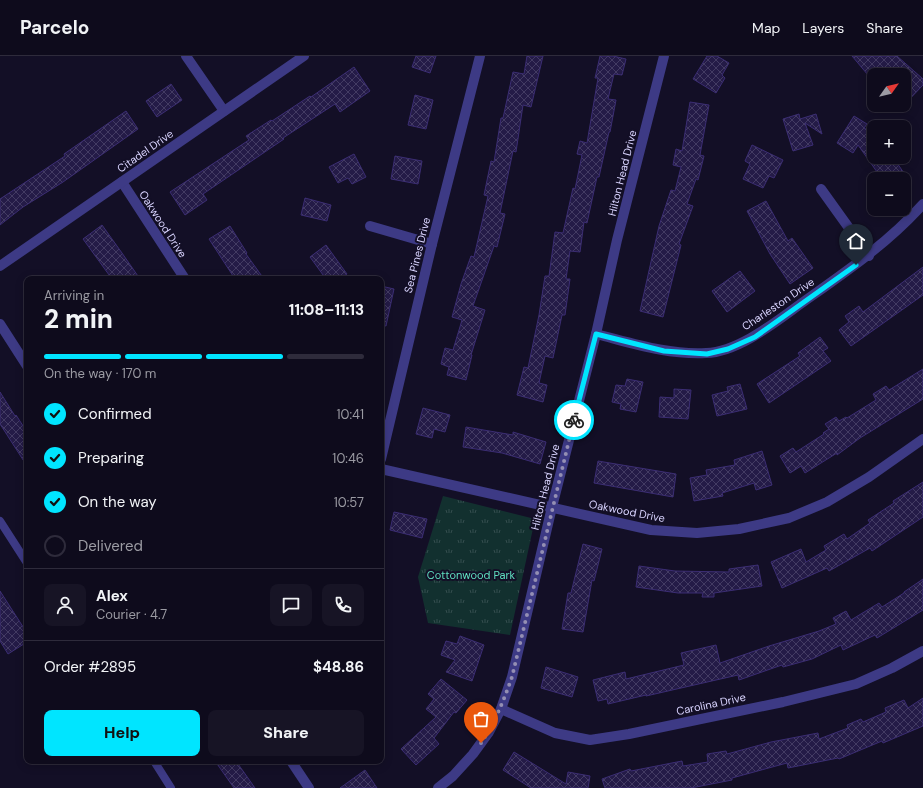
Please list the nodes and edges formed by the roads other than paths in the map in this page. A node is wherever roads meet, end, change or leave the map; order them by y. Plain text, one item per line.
1 (186, 56) edge
2 (304, 56) edge
3 (480, 56) edge
4 (664, 56) edge
5 (224, 111) junction
6 (122, 182) junction
7 (821, 190) dead end
8 (923, 204) edge
9 (370, 226) dead end
10 (432, 244) junction
11 (869, 256) junction
12 (0, 266) edge
13 (183, 276) edge
14 (0, 324) edge
15 (596, 334) junction
16 (24, 361) edge
17 (923, 439) edge
18 (384, 446) edge
19 (384, 470) edge
20 (552, 507) junction
21 (0, 521) edge
22 (24, 558) edge
23 (923, 651) edge
24 (501, 709) junction
25 (156, 764) edge
26 (293, 764) edge
27 (171, 788) edge
28 (309, 788) edge
29 (438, 788) edge

1 - 5 street
2 - 5 street, Citadel Drive
3 - 10 street, Sea Pines Drive
4 - 15 street, Hilton Head Drive
5 - 6 street, Citadel Drive
6 - 12 street, Citadel Drive
6 - 13 street, Oakwood Drive
7 - 11 street
8 - 11 street, Charleston Drive
9 - 10 street
10 - 18 street, Sea Pines Drive
11 - 15 street, Charleston Drive
14 - 16 street
15 - 20 street, Hilton Head Drive
17 - 20 street, Oakwood Drive
19 - 20 street, Oakwood Drive
20 - 24 street, Hilton Head Drive
21 - 22 lane
23 - 24 street, Carolina Drive
24 - 29 street, Hilton Head Drive
25 - 27 lane
26 - 28 street

